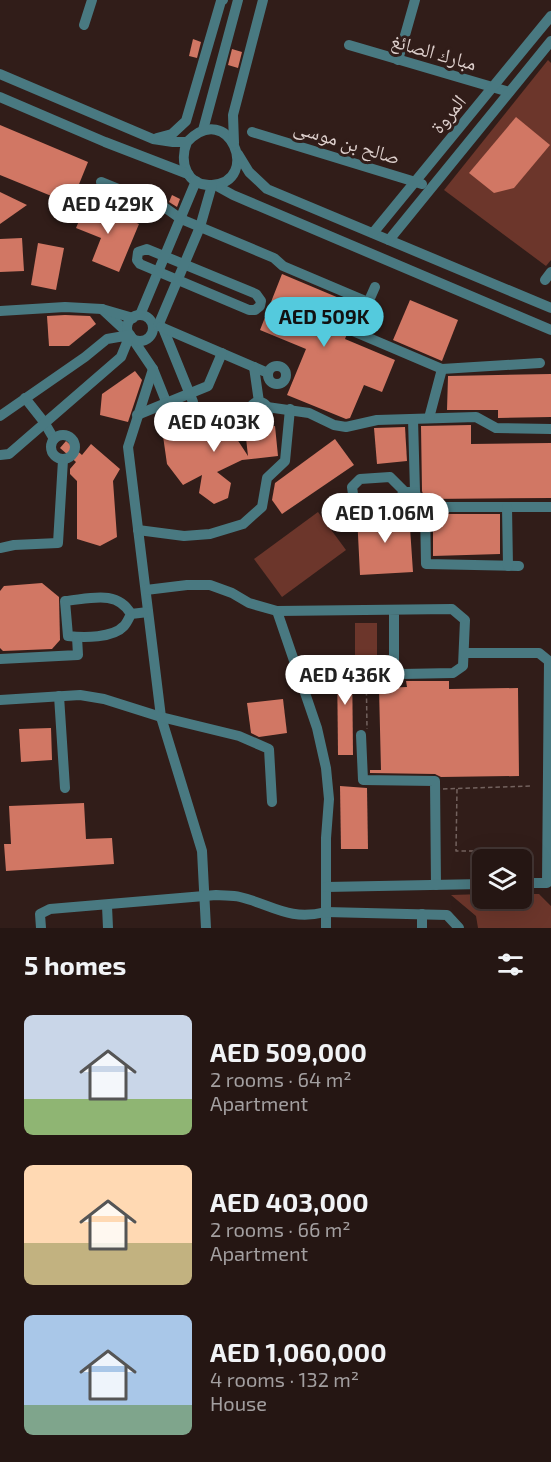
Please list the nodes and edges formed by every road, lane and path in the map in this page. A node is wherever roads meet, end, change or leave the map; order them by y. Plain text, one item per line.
1 (92, 0) edge
2 (223, 0) edge
3 (238, 0) edge
4 (263, 0) edge
5 (415, 0) edge
6 (551, 16) edge
7 (84, 25) dead end
8 (349, 45) dead end
9 (549, 48) edge
10 (398, 60) junction
11 (0, 74) edge
12 (28, 86) junction
13 (492, 88) junction
14 (509, 92) junction
15 (0, 97) edge
16 (20, 106) junction
17 (203, 130) junction
18 (252, 132) dead end
19 (153, 139) junction
20 (187, 142) junction
21 (236, 148) junction
22 (436, 156) junction
23 (442, 174) junction
24 (192, 178) junction
25 (101, 182) dead end
26 (416, 182) junction
27 (213, 185) junction
28 (430, 188) junction
29 (181, 219) junction
30 (200, 227) junction
31 (373, 233) junction
32 (387, 239) junction
33 (166, 256) junction
34 (377, 257) junction
35 (184, 264) junction
36 (159, 272) junction
37 (177, 280) junction
38 (375, 287) dead end
39 (368, 302) junction
40 (551, 308) edge
41 (102, 309) junction
42 (0, 311) edge
43 (137, 316) junction
44 (158, 327) junction
45 (551, 330) edge
46 (130, 335) junction
47 (222, 353) junction
48 (540, 363) dead end
49 (254, 367) junction
50 (153, 369) junction
51 (442, 369) junction
52 (268, 373) dead end
53 (190, 394) junction
54 (25, 398) junction
55 (166, 404) junction
56 (290, 409) junction
57 (137, 415) junction
58 (0, 416) edge
59 (429, 418) junction
60 (413, 419) junction
61 (44, 422) junction
62 (551, 429) edge
63 (54, 439) junction
64 (0, 455) edge
65 (63, 460) junction
66 (410, 492) junction
67 (425, 507) junction
68 (507, 507) junction
69 (551, 507) edge
70 (138, 530) junction
71 (0, 548) edge
72 (146, 590) junction
73 (394, 610) junction
74 (277, 611) junction
75 (148, 612) junction
76 (130, 614) junction
77 (76, 637) junction
78 (464, 653) junction
79 (0, 659) edge
80 (366, 661) dead end
81 (59, 696) junction
82 (0, 700) edge
83 (161, 717) junction
84 (364, 732) joint
85 (531, 786) dead end
86 (64, 788) dead end
87 (457, 789) junction
88 (436, 790) junction
89 (272, 802) dead end
90 (472, 851) edge
91 (532, 883) edge
92 (472, 884) edge
93 (436, 885) junction
94 (326, 888) junction
95 (204, 897) junction
96 (107, 906) junction
97 (326, 912) junction
98 (422, 914) junction
99 (41, 928) edge
100 (108, 928) edge
101 (206, 928) edge
102 (326, 928) edge
103 (422, 928) edge
104 (459, 928) edge

1 - 7 street
2 - 19 street
3 - 17 street
4 - 21 street
5 - 10 street
6 - 13 street, المروة
8 - 10 street, مبارك الصائغ
9 - 14 street, المروة
10 - 13 street, مبارك الصائغ
11 - 12 street
12 - 16 street
12 - 19 street
13 - 14 street, مبارك الصائغ
13 - 22 street, المروة
14 - 23 street, المروة
15 - 16 street
16 - 24 street
17 - 20 street
17 - 21 street
18 - 26 street, صالح بن موسى
19 - 20 street
20 - 24 street
21 - 27 street
21 - 31 street
22 - 23 street
22 - 26 street, المروة
23 - 28 street, المروة
24 - 27 street
24 - 29 street
25 - 29 street
26 - 28 street, صالح بن موسى
26 - 31 street, المروة
27 - 30 street
27 - 34 street
28 - 32 street, المروة
29 - 30 street
29 - 33 street
30 - 35 street
30 - 39 street
31 - 32 street
32 - 34 street, المروة
32 - 40 street
33 - 35 street
33 - 36 street
33 - 36 street
34 - 45 street
35 - 37 street
35 - 37 street
36 - 37 street
36 - 43 street
37 - 44 street
38 - 39 street
39 - 51 street
41 - 42 street
41 - 43 street
41 - 46 street
43 - 44 street
43 - 46 street
44 - 46 street
44 - 47 street
44 - 53 street
46 - 50 street
46 - 54 street
46 - 61 street
47 - 49 street
47 - 53 street
48 - 51 street
49 - 52 street
49 - 56 street
50 - 55 street
50 - 57 street
51 - 59 street
53 - 55 street
53 - 55 street
54 - 58 street
54 - 61 street
55 - 57 street
56 - 60 street
56 - 70 street
57 - 70 street
59 - 60 street
59 - 62 street
60 - 66 street
61 - 63 street
61 - 64 street
63 - 65 street
63 - 65 street
65 - 71 street
66 - 66 street
66 - 67 street
67 - 68 street
67 - 68 street
68 - 69 street
70 - 72 street
72 - 74 street
72 - 75 street
73 - 74 street
73 - 78 street
73 - 78 street
74 - 94 street
75 - 76 street
75 - 83 street
76 - 77 street
76 - 77 street
77 - 79 street
78 - 91 street
80 - 84 path
81 - 82 street
81 - 83 street
81 - 86 street
83 - 89 street
83 - 95 street
84 - 88 street
85 - 87 path
87 - 88 path
87 - 90 path
88 - 93 street
92 - 93 street
93 - 94 street
94 - 97 street
95 - 96 street
95 - 97 street
95 - 101 street
96 - 99 street
96 - 100 street
97 - 98 street
97 - 102 street
98 - 103 street
98 - 104 street

